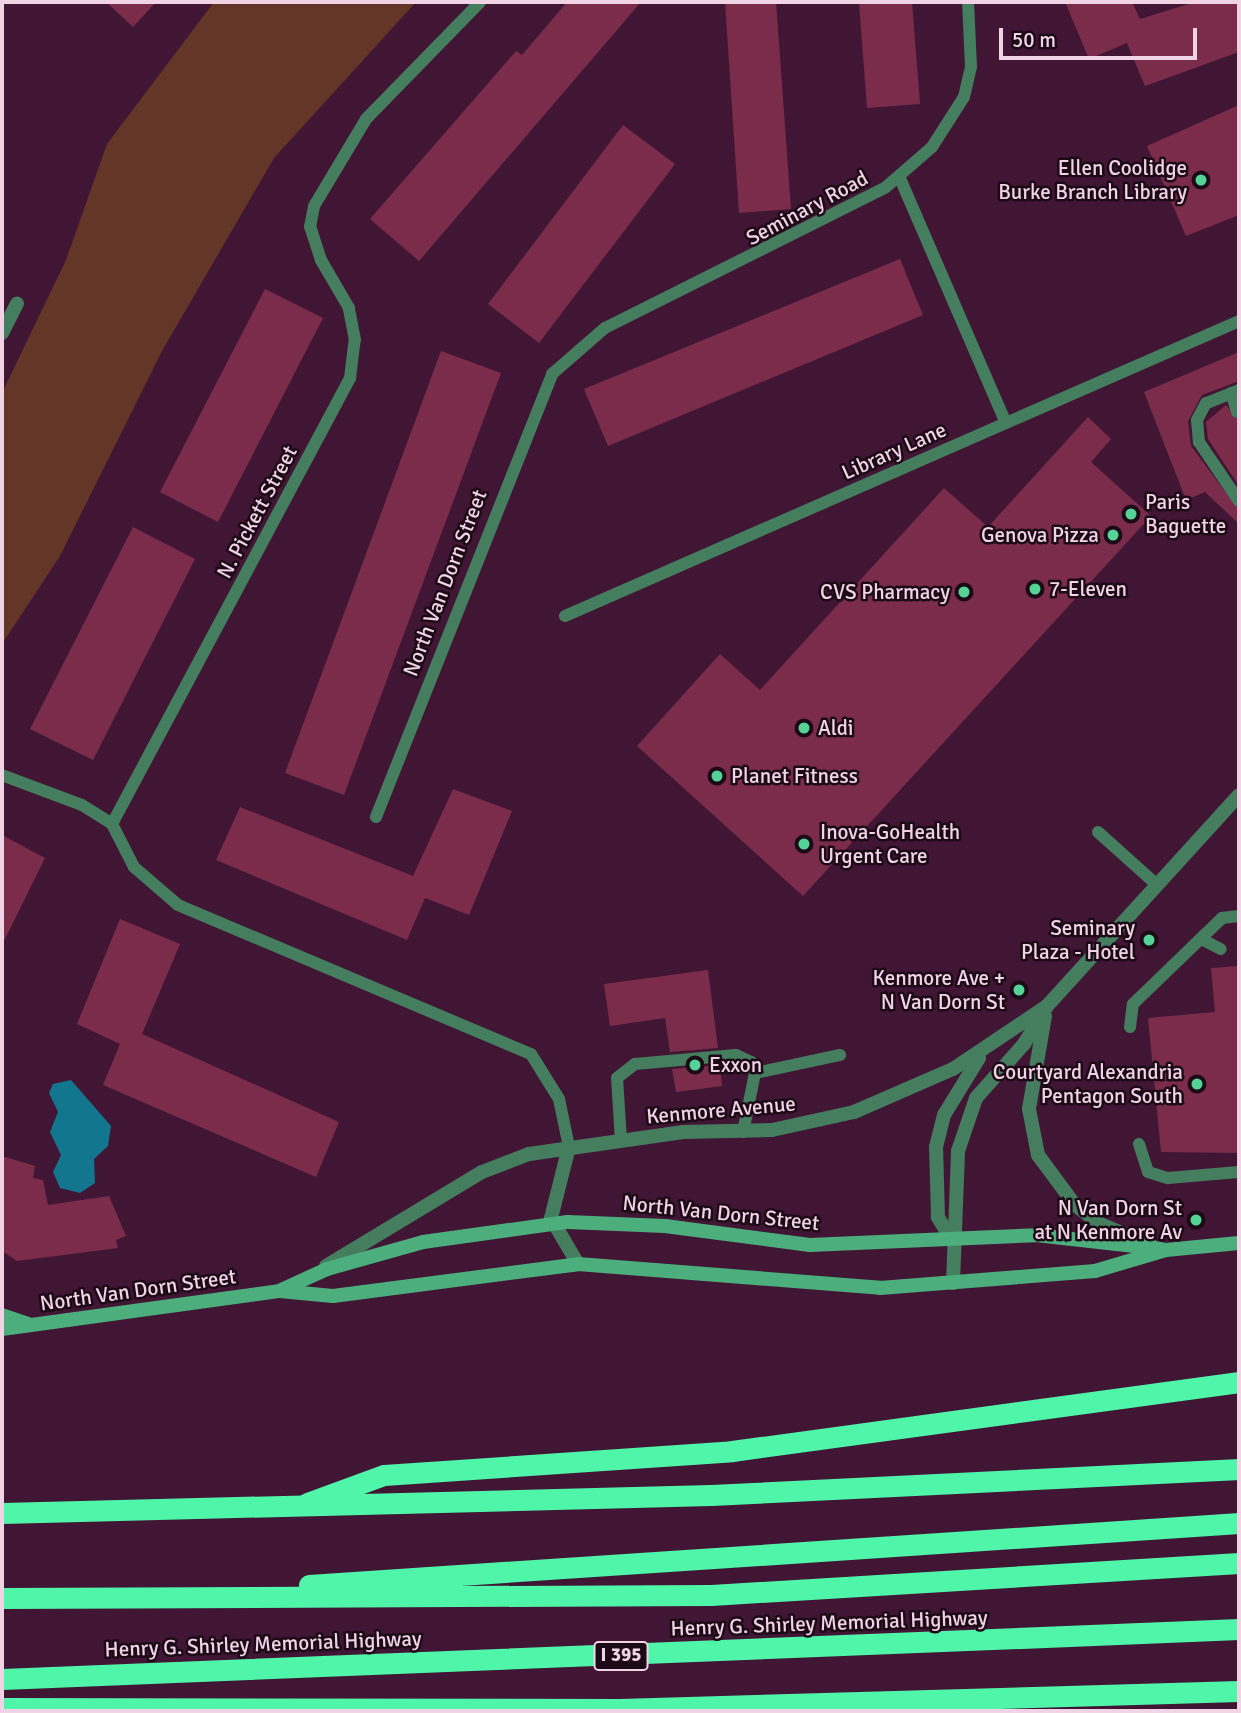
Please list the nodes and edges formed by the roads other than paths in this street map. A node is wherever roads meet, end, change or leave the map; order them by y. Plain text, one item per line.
1 (480, 2) edge
2 (968, 2) edge
3 (899, 176) junction
4 (17, 304) dead end
5 (1239, 321) edge
6 (2, 333) edge
7 (558, 367) joint
8 (1235, 391) edge
9 (1237, 412) dead end
10 (1006, 423) junction
11 (1239, 501) edge
12 (565, 616) dead end
13 (2, 775) edge
14 (1239, 796) edge
15 (376, 817) dead end
16 (112, 824) junction
17 (1098, 832) dead end
18 (1157, 885) junction
19 (1239, 916) edge
20 (1201, 939) junction
21 (1221, 949) dead end
22 (1046, 1006) junction
23 (1130, 1027) dead end
24 (987, 1049) junction
25 (840, 1055) dead end
26 (755, 1073) junction
27 (743, 1132) junction
28 (621, 1140) junction
29 (1139, 1144) dead end
30 (569, 1147) junction
31 (1239, 1172) edge
32 (554, 1223) junction
33 (951, 1239) junction
34 (1239, 1243) edge
35 (1166, 1250) junction
36 (578, 1264) junction
37 (953, 1283) junction
38 (280, 1291) junction
39 (2, 1315) edge
40 (33, 1326) junction
41 (2, 1329) edge
42 (1239, 1382) edge
43 (1239, 1469) edge
44 (289, 1510) junction
45 (2, 1513) edge
46 (1239, 1523) edge
47 (1239, 1563) edge
48 (2, 1598) edge
49 (136, 1598) junction
50 (1239, 1629) edge
51 (2, 1678) edge
52 (1239, 1691) edge
53 (2, 1708) edge

1 - 16 lane, N. Pickett Street
2 - 3 lane, Seminary Road
3 - 7 lane, Seminary Road
3 - 10 lane
4 - 6 street
5 - 10 lane, Library Lane
7 - 15 lane, North Van Dorn Street
8 - 9 lane
8 - 11 lane
10 - 12 lane, Library Lane
13 - 16 lane
14 - 18 street, Kenmore Avenue
16 - 30 lane
17 - 18 lane
18 - 22 street, Kenmore Avenue
19 - 20 lane
20 - 21 lane
20 - 23 lane
22 - 24 street, Kenmore Avenue
22 - 33 street, Kenmore Avenue
22 - 35 street
24 - 27 street, Kenmore Avenue
24 - 33 street, Kenmore Avenue
25 - 26 lane
26 - 27 lane
26 - 28 lane
27 - 28 street, Kenmore Avenue
28 - 30 street, Kenmore Avenue
29 - 31 lane
30 - 32 street
30 - 38 street, Kenmore Avenue
32 - 33 main road, North Van Dorn Street
32 - 36 street
32 - 38 main road, North Van Dorn Street
33 - 35 main road, North Van Dorn Street
33 - 37 street, Kenmore Avenue
34 - 35 main road, North Van Dorn Street
35 - 37 main road, North Van Dorn Street
36 - 37 main road, North Van Dorn Street
36 - 38 main road, North Van Dorn Street
38 - 40 main road, North Van Dorn Street
39 - 40 main road
40 - 41 main road, North Van Dorn Street
42 - 44 highway
43 - 44 highway
44 - 45 highway
46 - 49 highway
47 - 49 highway
48 - 49 highway
50 - 51 highway, Henry G. Shirley Memorial Highway / I 395
52 - 53 highway

